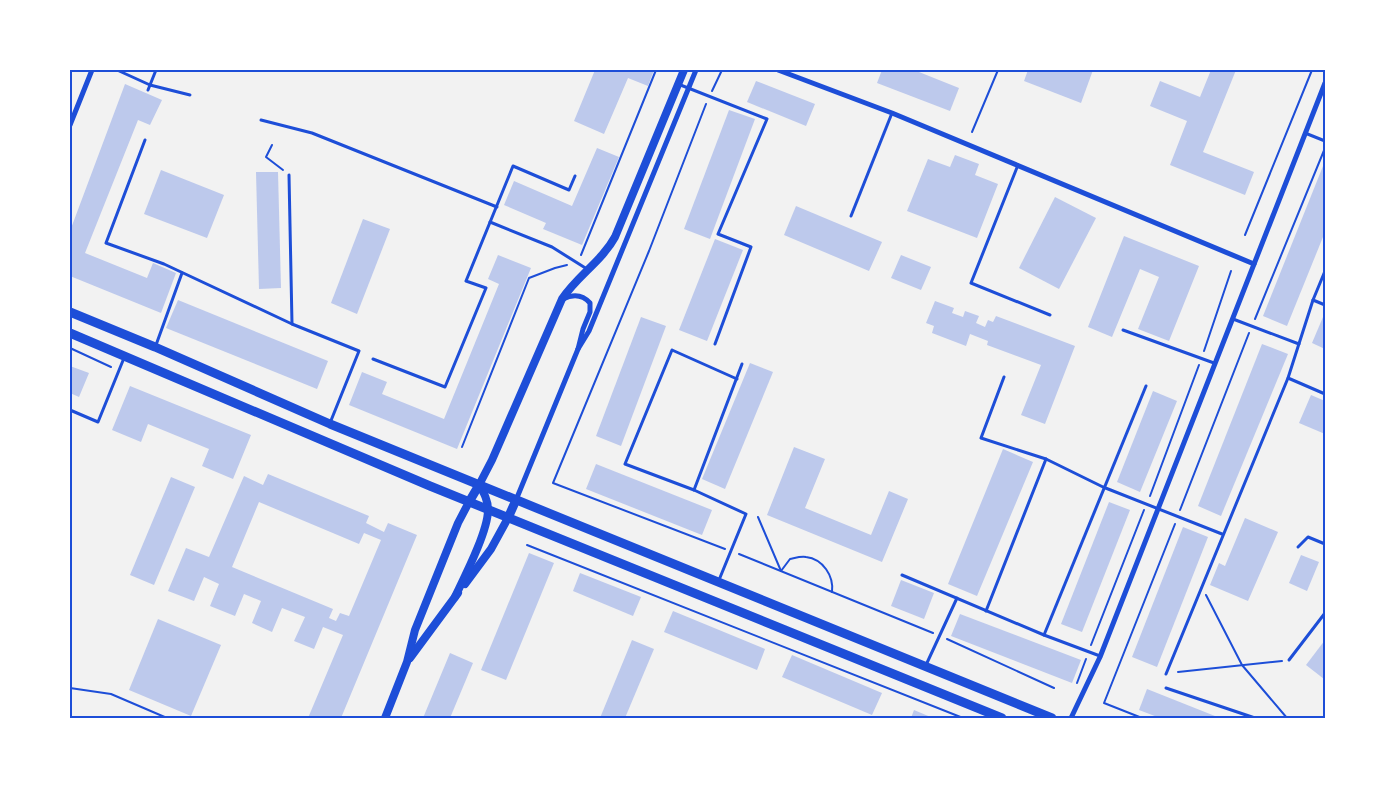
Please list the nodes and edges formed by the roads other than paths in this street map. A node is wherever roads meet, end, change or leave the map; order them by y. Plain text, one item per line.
1 (92, 70) edge
2 (117, 70) edge
3 (156, 70) edge
4 (684, 70) edge
5 (696, 70) edge
6 (778, 70) edge
7 (1325, 82) edge
8 (678, 84) junction
9 (150, 85) junction
10 (688, 89) junction
11 (148, 90) dead end
12 (190, 95) dead end
13 (892, 113) junction
14 (261, 120) dead end
15 (70, 125) edge
16 (1305, 133) junction
17 (145, 140) dead end
18 (1325, 141) edge
19 (1019, 164) junction
20 (289, 175) road end
21 (576, 176) dead end
22 (497, 207) junction
23 (851, 216) dead end
24 (490, 222) junction
25 (1254, 264) junction
26 (588, 270) junction
27 (1325, 271) edge
28 (182, 273) junction
29 (562, 299) junction
30 (1312, 300) junction
31 (1325, 305) edge
32 (70, 312) edge
33 (1050, 315) dead end
34 (1233, 319) junction
35 (292, 324) junction
36 (1123, 330) dead end
37 (70, 334) edge
38 (715, 344) dead end
39 (1299, 344) junction
40 (155, 347) junction
41 (578, 349) junction
42 (125, 356) junction
43 (373, 359) dead end
44 (742, 364) dead end
45 (1215, 364) junction
46 (1004, 377) dead end
47 (1288, 378) junction
48 (737, 379) junction
49 (1146, 386) dead end
50 (1325, 394) edge
51 (70, 410) edge
52 (330, 424) junction
53 (1046, 459) junction
54 (478, 485) junction
55 (1104, 487) junction
56 (694, 490) junction
57 (516, 500) junction
58 (469, 502) junction
59 (1158, 508) junction
60 (488, 510) junction
61 (508, 518) junction
62 (1222, 534) junction
63 (1325, 544) edge
64 (1298, 547) dead end
65 (902, 575) dead end
66 (718, 583) junction
67 (455, 597) junction
68 (958, 598) junction
69 (986, 611) junction
70 (1325, 613) edge
71 (1044, 635) junction
72 (1100, 657) junction
73 (1289, 660) road end
74 (407, 662) junction
75 (925, 667) junction
76 (1166, 674) dead end
77 (1166, 688) dead end
78 (385, 718) edge
79 (1002, 718) edge
80 (1052, 718) edge
81 (1071, 718) edge
82 (1255, 718) edge

1 - 15 street
2 - 9 lane
3 - 9 lane
4 - 8 street
5 - 10 street
6 - 13 street
7 - 16 street
8 - 10 lane
8 - 26 street
9 - 11 lane
9 - 12 lane
10 - 38 lane
10 - 41 street
13 - 19 street
13 - 23 lane
14 - 22 lane
16 - 18 lane
16 - 25 street
17 - 28 lane
19 - 25 street
19 - 33 lane
20 - 35 lane
21 - 22 lane
22 - 24 lane
24 - 26 lane
24 - 43 lane
25 - 34 street
26 - 29 street
27 - 30 lane
28 - 35 lane
28 - 40 lane
29 - 41 street
29 - 54 street
30 - 31 lane
30 - 39 lane
32 - 40 main road
34 - 39 lane
34 - 45 street
35 - 52 lane
36 - 45 lane
37 - 42 main road
39 - 47 lane
40 - 52 main road
41 - 57 street
42 - 51 lane
42 - 58 main road
44 - 48 lane
45 - 59 street
46 - 53 lane
47 - 50 lane
47 - 62 lane
48 - 56 lane
48 - 56 lane
49 - 55 lane
52 - 54 main road
53 - 55 lane
53 - 69 lane
54 - 57 main road
54 - 58 main road
54 - 60 street
55 - 59 lane
55 - 71 lane
56 - 66 lane
57 - 61 main road
57 - 66 main road
58 - 60 main road
58 - 74 street
59 - 62 lane
59 - 72 street
60 - 61 main road
60 - 67 street
61 - 67 street
61 - 79 main road
62 - 76 lane
63 - 64 lane
65 - 68 lane
66 - 75 main road
67 - 74 street
68 - 69 lane
68 - 75 lane
69 - 71 lane
70 - 73 lane
71 - 72 lane
72 - 81 street
74 - 78 street
75 - 80 main road
77 - 82 lane

